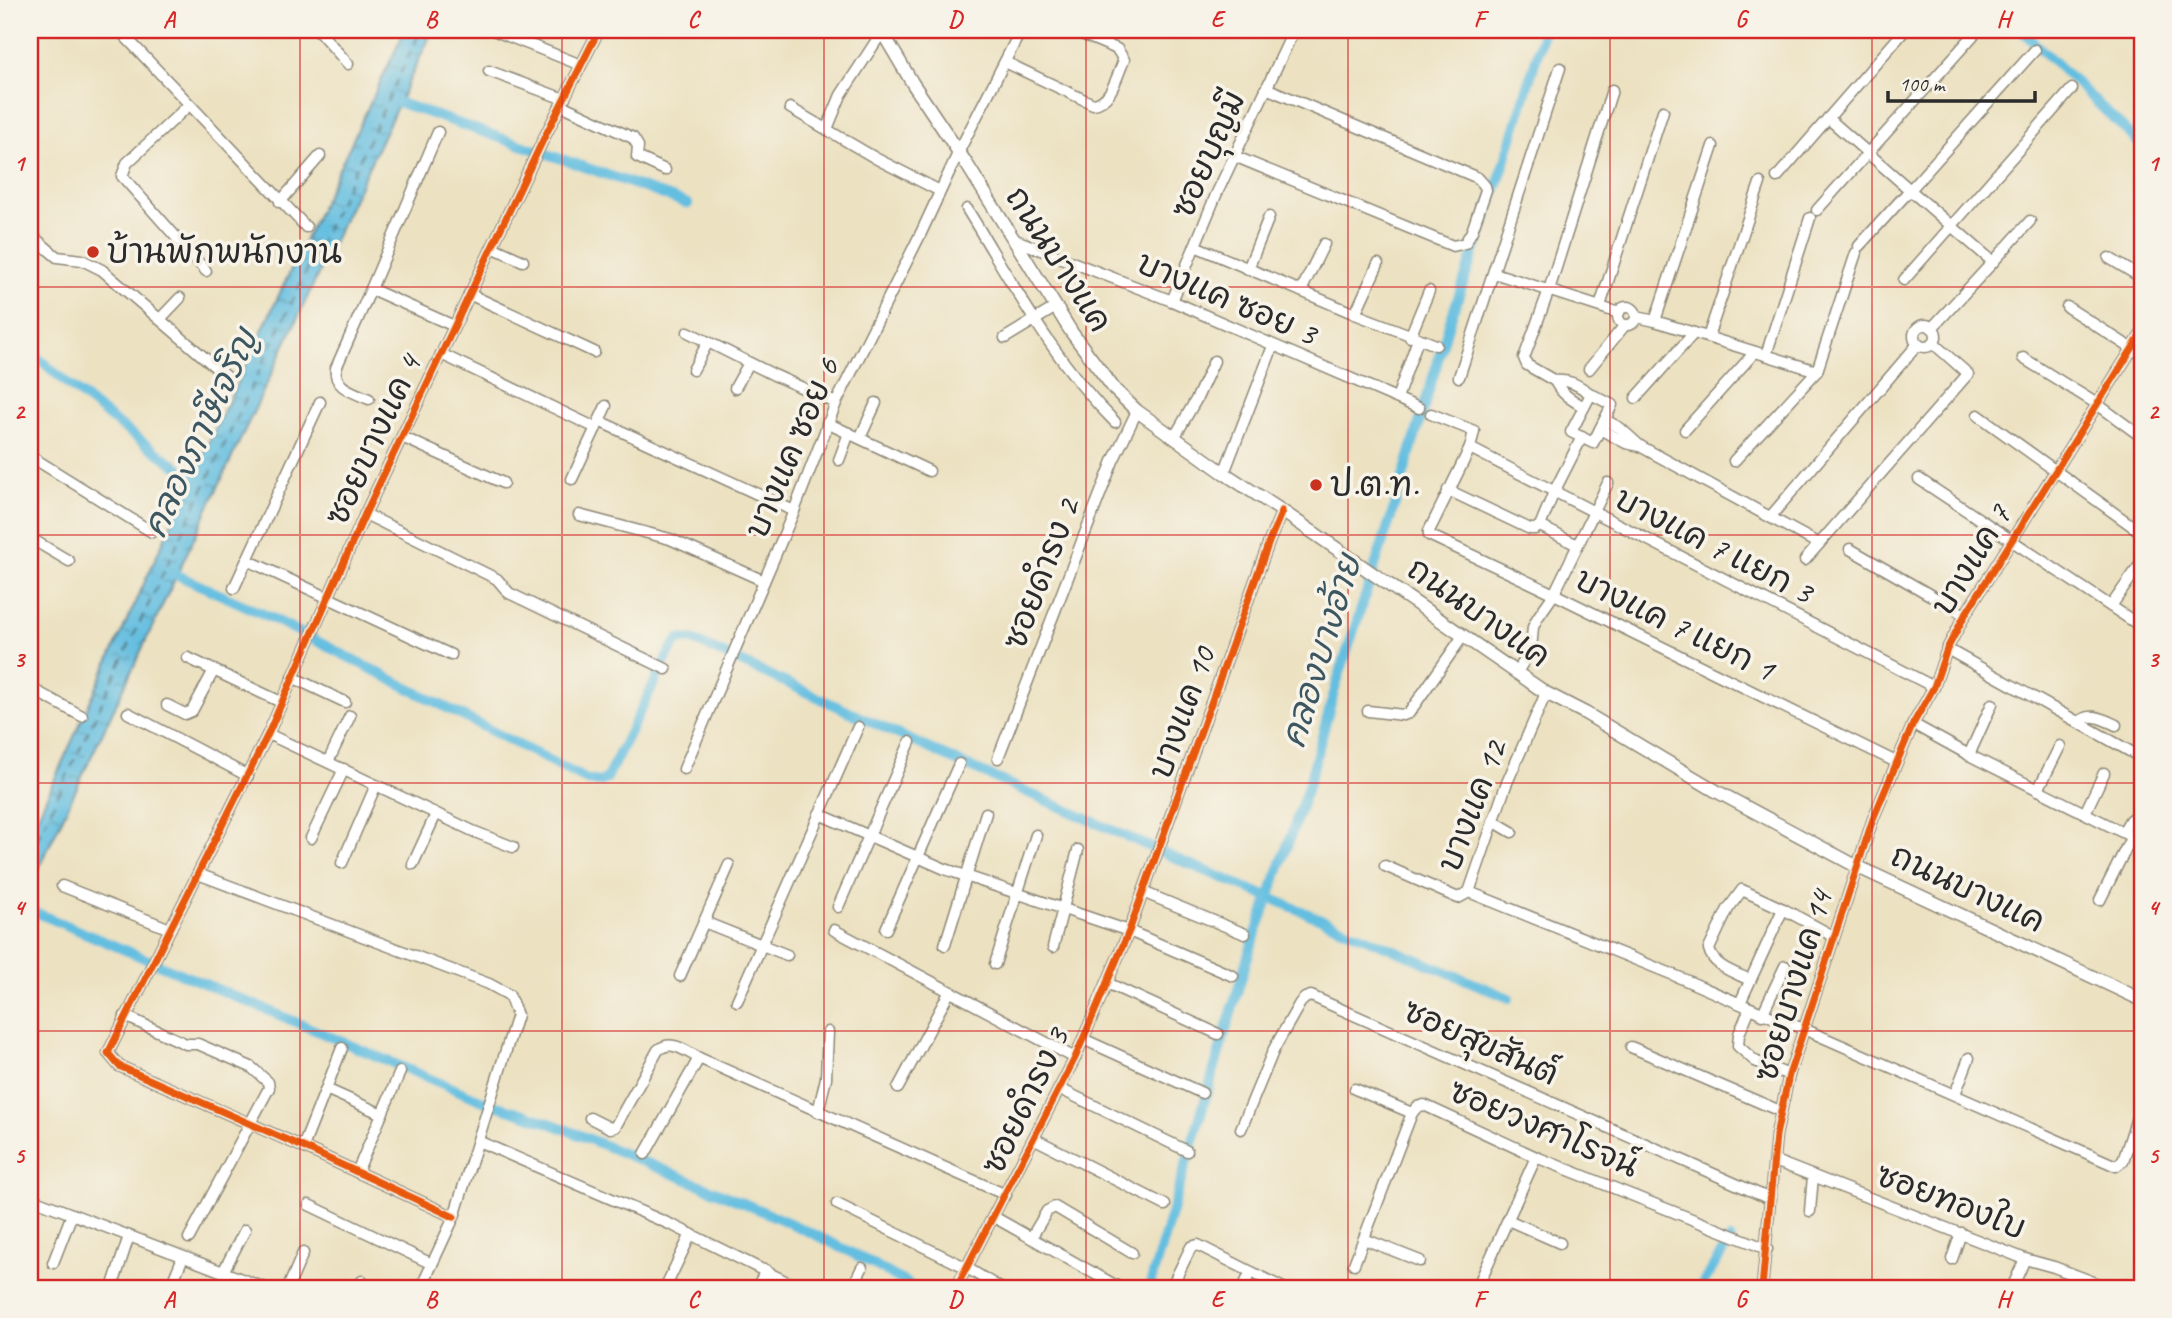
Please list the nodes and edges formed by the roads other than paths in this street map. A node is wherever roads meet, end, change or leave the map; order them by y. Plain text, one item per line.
1 (119, 30) edge
2 (318, 30) edge
3 (493, 30) edge
4 (599, 30) edge
5 (1021, 30) edge
6 (1072, 30) edge
7 (1294, 30) edge
8 (1905, 30) edge
9 (1978, 30) edge
10 (882, 31) edge
11 (1098, 35) edge
12 (2035, 50) dead end
13 (1005, 62) junction
14 (348, 64) dead end
15 (581, 65) junction
16 (1560, 68) dead end
17 (489, 71) dead end
18 (1266, 88) junction
19 (2072, 89) dead end
20 (1612, 90) dead end
21 (562, 102) junction
22 (189, 105) junction
23 (790, 108) dead end
24 (1663, 111) dead end
25 (1828, 118) junction
26 (827, 129) junction
27 (438, 132) dead end
28 (1713, 146) dead end
29 (959, 151) junction
30 (1867, 152) junction
31 (320, 156) dead end
32 (1234, 156) junction
33 (665, 170) dead end
34 (1777, 177) dead end
35 (1760, 183) dead end
36 (1910, 190) junction
37 (940, 191) junction
38 (280, 202) junction
39 (967, 209) dead end
40 (1269, 217) dead end
41 (2030, 221) dead end
42 (1951, 226) junction
43 (306, 227) dead end
44 (30, 233) edge
45 (1013, 239) junction
46 (1324, 244) dead end
47 (1195, 246) junction
48 (492, 247) junction
49 (2109, 258) dead end
50 (523, 261) dead end
51 (1993, 262) junction
52 (1378, 264) dead end
53 (1248, 269) junction
54 (206, 271) dead end
55 (1494, 273) junction
56 (2142, 278) edge
57 (1904, 279) dead end
58 (371, 289) junction
59 (1549, 290) junction
60 (1301, 291) junction
61 (1429, 291) dead end
62 (469, 294) junction
63 (180, 298) dead end
64 (1172, 301) junction
65 (1600, 306) junction
66 (1056, 307) junction
67 (2067, 307) dead end
68 (1619, 313) junction
69 (1355, 314) junction
70 (1637, 317) junction
71 (160, 319) junction
72 (1035, 320) junction
73 (1655, 321) junction
74 (1625, 325) junction
75 (454, 326) junction
76 (1933, 328) junction
77 (688, 332) dead end
78 (1694, 333) junction
79 (2142, 333) edge
80 (1708, 337) junction
81 (1004, 338) dead end
82 (1414, 338) junction
83 (708, 342) junction
84 (1933, 343) junction
85 (1917, 344) junction
86 (1436, 345) dead end
87 (1273, 346) junction
88 (2132, 348) junction
89 (594, 352) dead end
90 (441, 354) junction
91 (1760, 354) junction
92 (2142, 355) edge
93 (2023, 358) dead end
94 (1214, 360) dead end
95 (749, 363) junction
96 (1589, 369) dead end
97 (693, 370) dead end
98 (1817, 371) junction
99 (227, 377) dead end
100 (1459, 377) dead end
101 (1555, 381) junction
102 (735, 388) dead end
103 (1591, 394) junction
104 (1397, 398) junction
105 (1636, 398) dead end
106 (369, 399) dead end
107 (320, 402) dead end
108 (836, 403) junction
109 (876, 403) dead end
110 (2097, 404) junction
111 (606, 406) dead end
112 (1584, 407) junction
113 (1419, 408) dead end
114 (1137, 411) junction
115 (1432, 414) dead end
116 (1978, 415) dead end
117 (1115, 422) dead end
118 (827, 423) junction
119 (598, 424) junction
120 (1602, 425) junction
121 (1685, 430) dead end
122 (854, 436) junction
123 (402, 437) junction
124 (1174, 438) junction
125 (1582, 438) junction
126 (2142, 438) edge
127 (1470, 448) junction
128 (30, 456) edge
129 (839, 460) dead end
130 (1734, 461) dead end
131 (929, 471) dead end
132 (2054, 471) junction
133 (1224, 473) junction
134 (572, 479) dead end
135 (1919, 479) dead end
136 (1608, 483) dead end
137 (503, 484) dead end
138 (1448, 490) junction
139 (1554, 492) junction
140 (794, 511) junction
141 (1282, 511) junction
142 (1593, 512) junction
143 (365, 514) junction
144 (579, 515) dead end
145 (1771, 516) junction
146 (1540, 526) junction
147 (152, 532) dead end
148 (2142, 533) edge
149 (30, 538) edge
150 (2011, 540) junction
151 (1819, 544) junction
152 (1577, 545) junction
153 (1850, 550) dead end
154 (247, 560) junction
155 (1805, 560) dead end
156 (69, 561) dead end
157 (2142, 562) edge
158 (764, 581) junction
159 (234, 588) dead end
160 (1554, 594) junction
161 (328, 597) junction
162 (2111, 606) junction
163 (1965, 615) junction
164 (2142, 627) edge
165 (1463, 636) junction
166 (1947, 649) junction
167 (451, 655) dead end
168 (188, 658) dead end
169 (666, 669) dead end
170 (214, 670) junction
171 (1517, 673) junction
172 (292, 677) junction
173 (1934, 687) junction
174 (30, 688) edge
175 (1546, 693) junction
176 (281, 702) junction
177 (345, 702) dead end
178 (1992, 704) dead end
179 (167, 705) dead end
180 (1368, 712) dead end
181 (128, 713) dead end
182 (82, 716) dead end
183 (350, 716) dead end
184 (2078, 723) junction
185 (1913, 724) junction
186 (2116, 725) dead end
187 (858, 727) dead end
188 (268, 734) junction
189 (910, 742) dead end
190 (2060, 746) dead end
191 (1969, 755) junction
192 (998, 758) dead end
193 (2142, 758) edge
194 (328, 762) junction
195 (1896, 762) junction
196 (959, 764) dead end
197 (344, 769) junction
198 (684, 769) dead end
199 (2104, 773) dead end
200 (248, 776) junction
201 (376, 785) junction
202 (2038, 790) junction
203 (2142, 811) edge
204 (986, 813) dead end
205 (2085, 813) junction
206 (436, 814) junction
207 (819, 814) junction
208 (1493, 821) junction
209 (1512, 832) dead end
210 (1036, 835) dead end
211 (869, 836) junction
212 (2132, 836) edge
213 (311, 838) dead end
214 (513, 847) dead end
215 (1078, 850) dead end
216 (918, 858) junction
217 (342, 863) dead end
218 (413, 864) dead end
219 (729, 865) dead end
220 (1385, 866) dead end
221 (1856, 866) junction
222 (198, 874) junction
223 (968, 877) junction
224 (62, 886) dead end
225 (1469, 892) junction
226 (1016, 893) junction
227 (1145, 893) junction
228 (2100, 900) dead end
229 (838, 907) dead end
230 (1063, 909) junction
231 (1783, 909) junction
232 (704, 922) junction
233 (170, 929) junction
234 (886, 929) dead end
235 (834, 930) dead end
236 (1129, 931) junction
237 (1245, 934) dead end
238 (1833, 936) junction
239 (762, 945) junction
240 (945, 945) dead end
241 (1054, 947) dead end
242 (788, 955) dead end
243 (995, 964) dead end
244 (1786, 967) dead end
245 (680, 976) dead end
246 (1233, 976) dead end
247 (1750, 980) junction
248 (1107, 983) junction
249 (950, 991) junction
250 (2142, 1000) edge
251 (737, 1001) dead end
252 (1745, 1006) junction
253 (1762, 1015) junction
254 (125, 1016) junction
255 (1804, 1029) junction
256 (828, 1032) dead end
257 (1218, 1034) dead end
258 (1083, 1039) junction
259 (1631, 1047) dead end
260 (342, 1048) dead end
261 (699, 1058) junction
262 (1075, 1058) junction
263 (1969, 1058) dead end
264 (400, 1072) dead end
265 (1789, 1074) junction
266 (898, 1088) dead end
267 (326, 1089) junction
268 (1060, 1089) junction
269 (1355, 1089) dead end
270 (1202, 1093) dead end
271 (1955, 1094) junction
272 (2142, 1102) edge
273 (1780, 1111) junction
274 (818, 1112) junction
275 (1412, 1113) junction
276 (383, 1114) junction
277 (590, 1118) dead end
278 (251, 1125) junction
279 (1241, 1129) dead end
280 (1035, 1139) junction
281 (478, 1141) junction
282 (303, 1147) junction
283 (1187, 1151) dead end
284 (645, 1154) dead end
285 (1536, 1157) junction
286 (1775, 1161) junction
287 (357, 1172) junction
288 (1813, 1176) junction
289 (1006, 1195) junction
290 (30, 1198) edge
291 (1770, 1199) junction
292 (837, 1204) dead end
293 (309, 1205) dead end
294 (1165, 1205) dead end
295 (1810, 1211) dead end
296 (72, 1214) junction
297 (454, 1217) junction
298 (994, 1217) junction
299 (1508, 1220) junction
300 (245, 1230) dead end
301 (1961, 1233) junction
302 (691, 1234) junction
303 (129, 1236) junction
304 (189, 1238) dead end
305 (1031, 1238) junction
306 (1364, 1239) junction
307 (1560, 1243) dead end
308 (1767, 1250) junction
309 (303, 1253) dead end
310 (1132, 1253) dead end
311 (183, 1256) junction
312 (1952, 1259) dead end
313 (2025, 1259) junction
314 (1420, 1261) dead end
315 (53, 1263) dead end
316 (432, 1264) junction
317 (1354, 1264) dead end
318 (862, 1268) dead end
319 (967, 1268) junction
320 (766, 1270) junction
321 (223, 1272) junction
322 (1251, 1272) junction
323 (234, 1283) edge
324 (113, 1285) dead end
325 (170, 1288) edge
326 (265, 1288) edge
327 (288, 1288) edge
328 (421, 1288) edge
329 (665, 1288) edge
330 (757, 1288) edge
331 (799, 1288) edge
332 (852, 1288) edge
333 (956, 1288) edge
334 (1000, 1288) edge
335 (1120, 1288) edge
336 (1171, 1288) edge
337 (1243, 1288) edge
338 (1283, 1288) edge
339 (1477, 1288) edge
340 (1762, 1288) edge
341 (2012, 1288) edge
342 (2109, 1288) edge

1 - 22 street
2 - 14 street
3 - 15 street
4 - 15 street, ซอยบางแค 4
5 - 13 street, บางแค ซอย 6
6 - 11 street
7 - 18 street, ซอยบุญมี
8 - 25 street
9 - 30 street
10 - 26 street
10 - 29 main road, ถนนบางแค
11 - 13 street
12 - 36 street
13 - 29 street, บางแค ซอย 6
15 - 21 street, ซอยบางแค 4
16 - 55 street
17 - 21 street
18 - 32 street, ซอยบุญมี
18 - 32 street
19 - 42 street
20 - 59 street
21 - 33 street
21 - 48 street, ซอยบางแค 4
22 - 38 street
22 - 54 street
23 - 26 street
24 - 65 street
25 - 30 street
25 - 34 street
26 - 37 street
27 - 58 street
28 - 73 street
29 - 37 street, บางแค ซอย 6
29 - 45 main road, ถนนบางแค
30 - 36 street
30 - 91 street
31 - 38 street
32 - 47 street, ซอยบุญมี
35 - 80 street
36 - 42 street
36 - 98 street
37 - 108 street, บางแค ซอย 6
38 - 43 street
39 - 72 street
40 - 53 street
41 - 51 street
42 - 51 street
42 - 57 street
44 - 71 street
45 - 64 street, บางแค ซอย 3
45 - 66 main road, ถนนบางแค
46 - 60 street
47 - 53 street
47 - 64 street, ซอยบุญมี
48 - 50 street
48 - 62 street, ซอยบางแค 4
49 - 56 street
51 - 76 street
52 - 69 street
53 - 60 street
55 - 59 street
55 - 100 street
58 - 75 street
58 - 106 street
59 - 65 street
59 - 101 street
60 - 69 street
61 - 82 street
62 - 75 street, ซอยบางแค 4
62 - 89 street
63 - 71 street
64 - 87 street, บางแค ซอย 3
65 - 68 street
66 - 72 street
66 - 114 main road, ถนนบางแค
67 - 88 street
68 - 70 street
68 - 74 street
69 - 82 street
70 - 73 street
70 - 74 street
71 - 99 street
72 - 81 street
72 - 117 street
73 - 78 street
74 - 96 street
75 - 90 street, ซอยบางแค 4
76 - 84 street
76 - 85 street
77 - 83 street
78 - 80 street
78 - 105 street
79 - 88 street, บางแค 7
80 - 91 street
82 - 86 street
82 - 104 street
83 - 95 street
83 - 97 street
84 - 85 street
84 - 151 street
85 - 145 street
87 - 104 street, บางแค ซอย 3
87 - 133 street
88 - 92 street
88 - 110 street, บางแค 7
90 - 119 street
90 - 123 street, ซอยบางแค 4
91 - 98 street
91 - 121 street
93 - 110 street
94 - 124 street
95 - 102 street
95 - 108 street
98 - 130 street
101 - 103 street
101 - 112 street
103 - 112 street
103 - 120 street
104 - 113 street, บางแค ซอย 3
107 - 154 street
108 - 118 street, บางแค ซอย 6
109 - 122 street
110 - 126 street
110 - 132 street, บางแค 7
111 - 119 street
112 - 125 street
114 - 124 main road, ถนนบางแค
114 - 192 street, ซอยดำรง 2
115 - 127 street
116 - 132 street
118 - 122 street
118 - 140 street, บางแค ซอย 6
119 - 134 street
119 - 140 street
120 - 125 street
120 - 145 street
122 - 129 street
122 - 131 street
123 - 137 street
123 - 143 street, ซอยบางแค 4
124 - 133 main road, ถนนบางแค
125 - 139 street
127 - 138 street
127 - 139 street, บางแค 7 แยก 3
128 - 147 street
132 - 148 street
132 - 150 street, บางแค 7
133 - 141 main road, ถนนบางแค
135 - 150 street
136 - 142 street
138 - 146 street
138 - 160 street, บางแค 7 แยก 1
139 - 142 street, บางแค 7 แยก 3
139 - 146 street
140 - 158 street, บางแค ซอย 6
141 - 165 main road, ถนนบางแค
141 - 227 street, บางแค 10
142 - 152 street
142 - 173 street, บางแค 7 แยก 3
143 - 161 street, ซอยบางแค 4
143 - 169 street
144 - 158 street
145 - 151 street
146 - 152 street
149 - 156 street
150 - 162 street
150 - 163 street, บางแค 7
151 - 155 street
152 - 160 street
153 - 163 street
154 - 159 street
154 - 161 street
157 - 162 street
158 - 198 street, บางแค ซอย 6
160 - 171 street
160 - 195 street, บางแค 7 แยก 1
161 - 167 street
161 - 172 street, ซอยบางแค 4
162 - 164 street
163 - 166 street, บางแค 7
165 - 171 main road, ถนนบางแค
165 - 180 street
166 - 173 street, บางแค 7
166 - 184 street
168 - 170 street
170 - 176 street
170 - 179 street
171 - 175 main road, ถนนบางแค
172 - 176 street, ซอยบางแค 4
172 - 177 street
173 - 185 street, บางแค 7
174 - 182 street
175 - 208 street, บางแค 12
175 - 221 main road, ถนนบางแค
176 - 188 street, ซอยบางแค 4
178 - 191 street
181 - 200 street
183 - 194 street
184 - 186 street
184 - 193 street
185 - 191 street
185 - 195 street, บางแค 7
187 - 207 street
188 - 194 street
188 - 200 street, ซอยบางแค 4
189 - 211 street
190 - 202 street
191 - 202 street
194 - 197 street
195 - 221 street, บางแค 7
196 - 216 street
197 - 201 street
197 - 213 street
199 - 205 street
200 - 222 street, ซอยบางแค 4
201 - 206 street
201 - 217 street
202 - 205 street
203 - 212 street
204 - 223 street
205 - 212 street
206 - 214 street
206 - 218 street
207 - 211 street
207 - 239 street
208 - 209 street
208 - 225 street, บางแค 12
210 - 226 street
211 - 216 street
211 - 229 street
212 - 228 street
215 - 230 street
216 - 223 street
216 - 234 street
219 - 232 street
220 - 225 street, บางแค 12
221 - 238 street, ซอยบางแค 14
221 - 250 main road, ถนนบางแค
222 - 233 street, ซอยบางแค 4
222 - 281 street
223 - 226 street
223 - 240 street
224 - 233 street
225 - 252 street
226 - 230 street
226 - 243 street
227 - 236 street, บางแค 10
227 - 237 street
230 - 236 street
230 - 241 street
231 - 238 street
231 - 247 street
231 - 247 street
232 - 239 street
232 - 245 street
233 - 254 street, ซอยบางแค 4
235 - 249 street
236 - 246 street
236 - 248 street, ซอยดำรง 3
238 - 255 street, ซอยบางแค 14
239 - 242 street
239 - 251 street
244 - 253 street
247 - 252 street
248 - 257 street
248 - 258 street, ซอยดำรง 3
249 - 262 street
249 - 266 street
252 - 253 street
252 - 265 street
253 - 255 street
254 - 278 street, ซอยบางแค 4
254 - 278 street
255 - 265 street, ซอยบางแค 14
255 - 271 street
256 - 274 street
258 - 262 street, ซอยดำรง 3
258 - 270 street
259 - 273 street
260 - 267 street
261 - 274 street
261 - 277 street
261 - 284 street
262 - 268 street, ซอยดำรง 3
263 - 271 street
264 - 276 street
265 - 273 street, ซอยบางแค 14
267 - 276 street
267 - 282 street
268 - 280 street, ซอยดำรง 3
268 - 283 street
269 - 275 street
271 - 272 street
273 - 286 street, ซอยบางแค 14
274 - 289 street
275 - 285 street, ซอยวงศาโรจน์
275 - 306 street, ซอยวงศาโรจน์
276 - 287 street
278 - 282 street
278 - 304 street
279 - 291 street, ซอยสุขสันต์
280 - 289 street, ซอยดำรง 3
280 - 294 street
281 - 297 street
281 - 302 street
282 - 287 street
285 - 299 street
285 - 308 street, ซอยวงศาโรจน์
286 - 288 street, ซอยทองใบ
286 - 291 street, ซอยบางแค 14
287 - 297 street
288 - 295 street
288 - 301 street, ซอยทองใบ
289 - 298 street, ซอยดำรง 3
290 - 296 street
291 - 308 street, ซอยบางแค 14
292 - 319 street
293 - 316 street
296 - 303 street
296 - 315 street
297 - 316 street
298 - 305 street
298 - 319 street, ซอยดำรง 3
299 - 307 street
299 - 339 street
300 - 321 street
301 - 312 street
301 - 313 street, ซอยทองใบ
302 - 320 street
302 - 329 street
303 - 311 street
303 - 324 street
305 - 310 street
305 - 335 street
306 - 314 street
306 - 317 street, ซอยวงศาโรจน์
308 - 340 street, ซอยบางแค 14
309 - 327 street
311 - 321 street
311 - 325 street
313 - 341 street
313 - 342 street, ซอยทองใบ
316 - 328 street
318 - 332 street
319 - 333 street, ซอยดำรง 3
319 - 334 street
320 - 330 street
320 - 331 street
321 - 323 street
322 - 336 street
322 - 337 street
322 - 338 street
323 - 326 street

